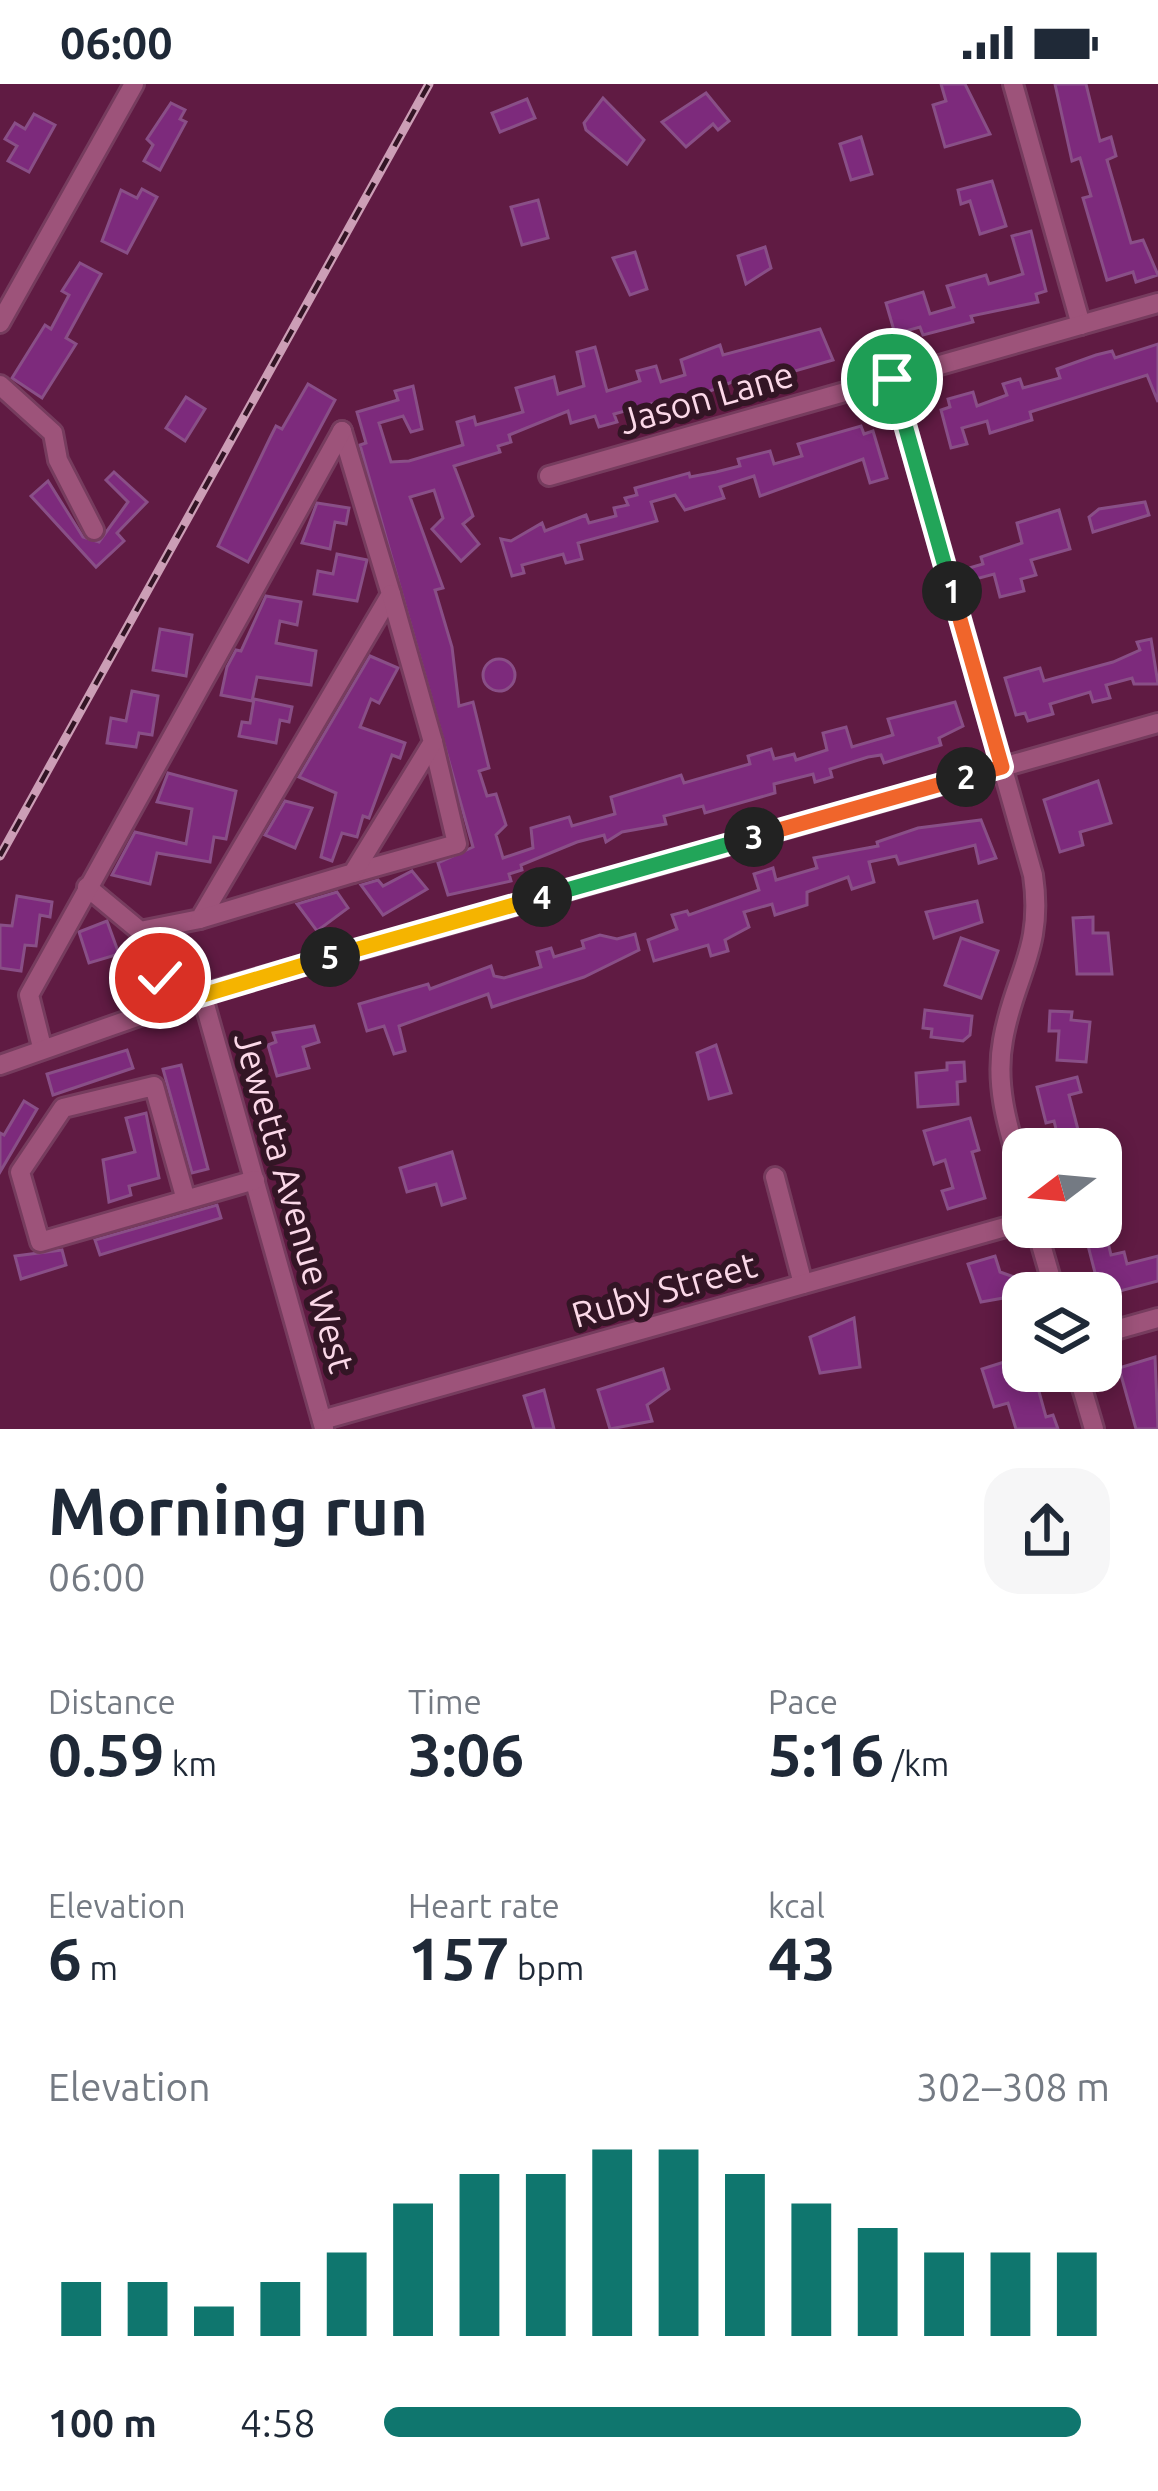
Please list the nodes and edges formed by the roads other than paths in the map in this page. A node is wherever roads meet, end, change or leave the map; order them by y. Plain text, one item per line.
1 (134, 84) edge
2 (1013, 84) edge
3 (1158, 303) edge
4 (0, 323) edge
5 (1081, 325) junction
6 (892, 379) junction
7 (0, 385) edge
8 (549, 476) dead end
9 (94, 530) dead end
10 (391, 594) junction
11 (1158, 722) edge
12 (433, 742) junction
13 (1002, 767) junction
14 (353, 873) junction
15 (87, 887) junction
16 (200, 919) junction
17 (142, 941) junction
18 (202, 994) junction
19 (163, 1007) junction
20 (41, 1047) junction
21 (0, 1064) edge
22 (1009, 1128) edge
23 (776, 1178) dead end
24 (255, 1180) junction
25 (186, 1200) junction
26 (1002, 1228) edge
27 (802, 1284) junction
28 (1158, 1318) edge
29 (1122, 1328) edge
30 (1083, 1392) edge
31 (324, 1425) edge
32 (1094, 1429) edge

1 - 4 street
2 - 5 street
3 - 5 street, Jason Lane
5 - 6 street, Jason Lane
6 - 8 street, Jason Lane
6 - 13 street
7 - 9 street
10 - 12 street
10 - 15 street
10 - 16 street
11 - 13 street
12 - 14 street
12 - 14 street
13 - 18 street
13 - 22 street
14 - 16 street
15 - 17 street
15 - 20 street
16 - 17 street
17 - 19 street
18 - 19 street
18 - 24 street, Jewetta Avenue West
19 - 20 street
20 - 21 street
23 - 27 street
24 - 25 street
24 - 31 street, Jewetta Avenue West
25 - 25 street
26 - 27 street, Ruby Street
27 - 31 street, Ruby Street
28 - 29 street
30 - 32 street

